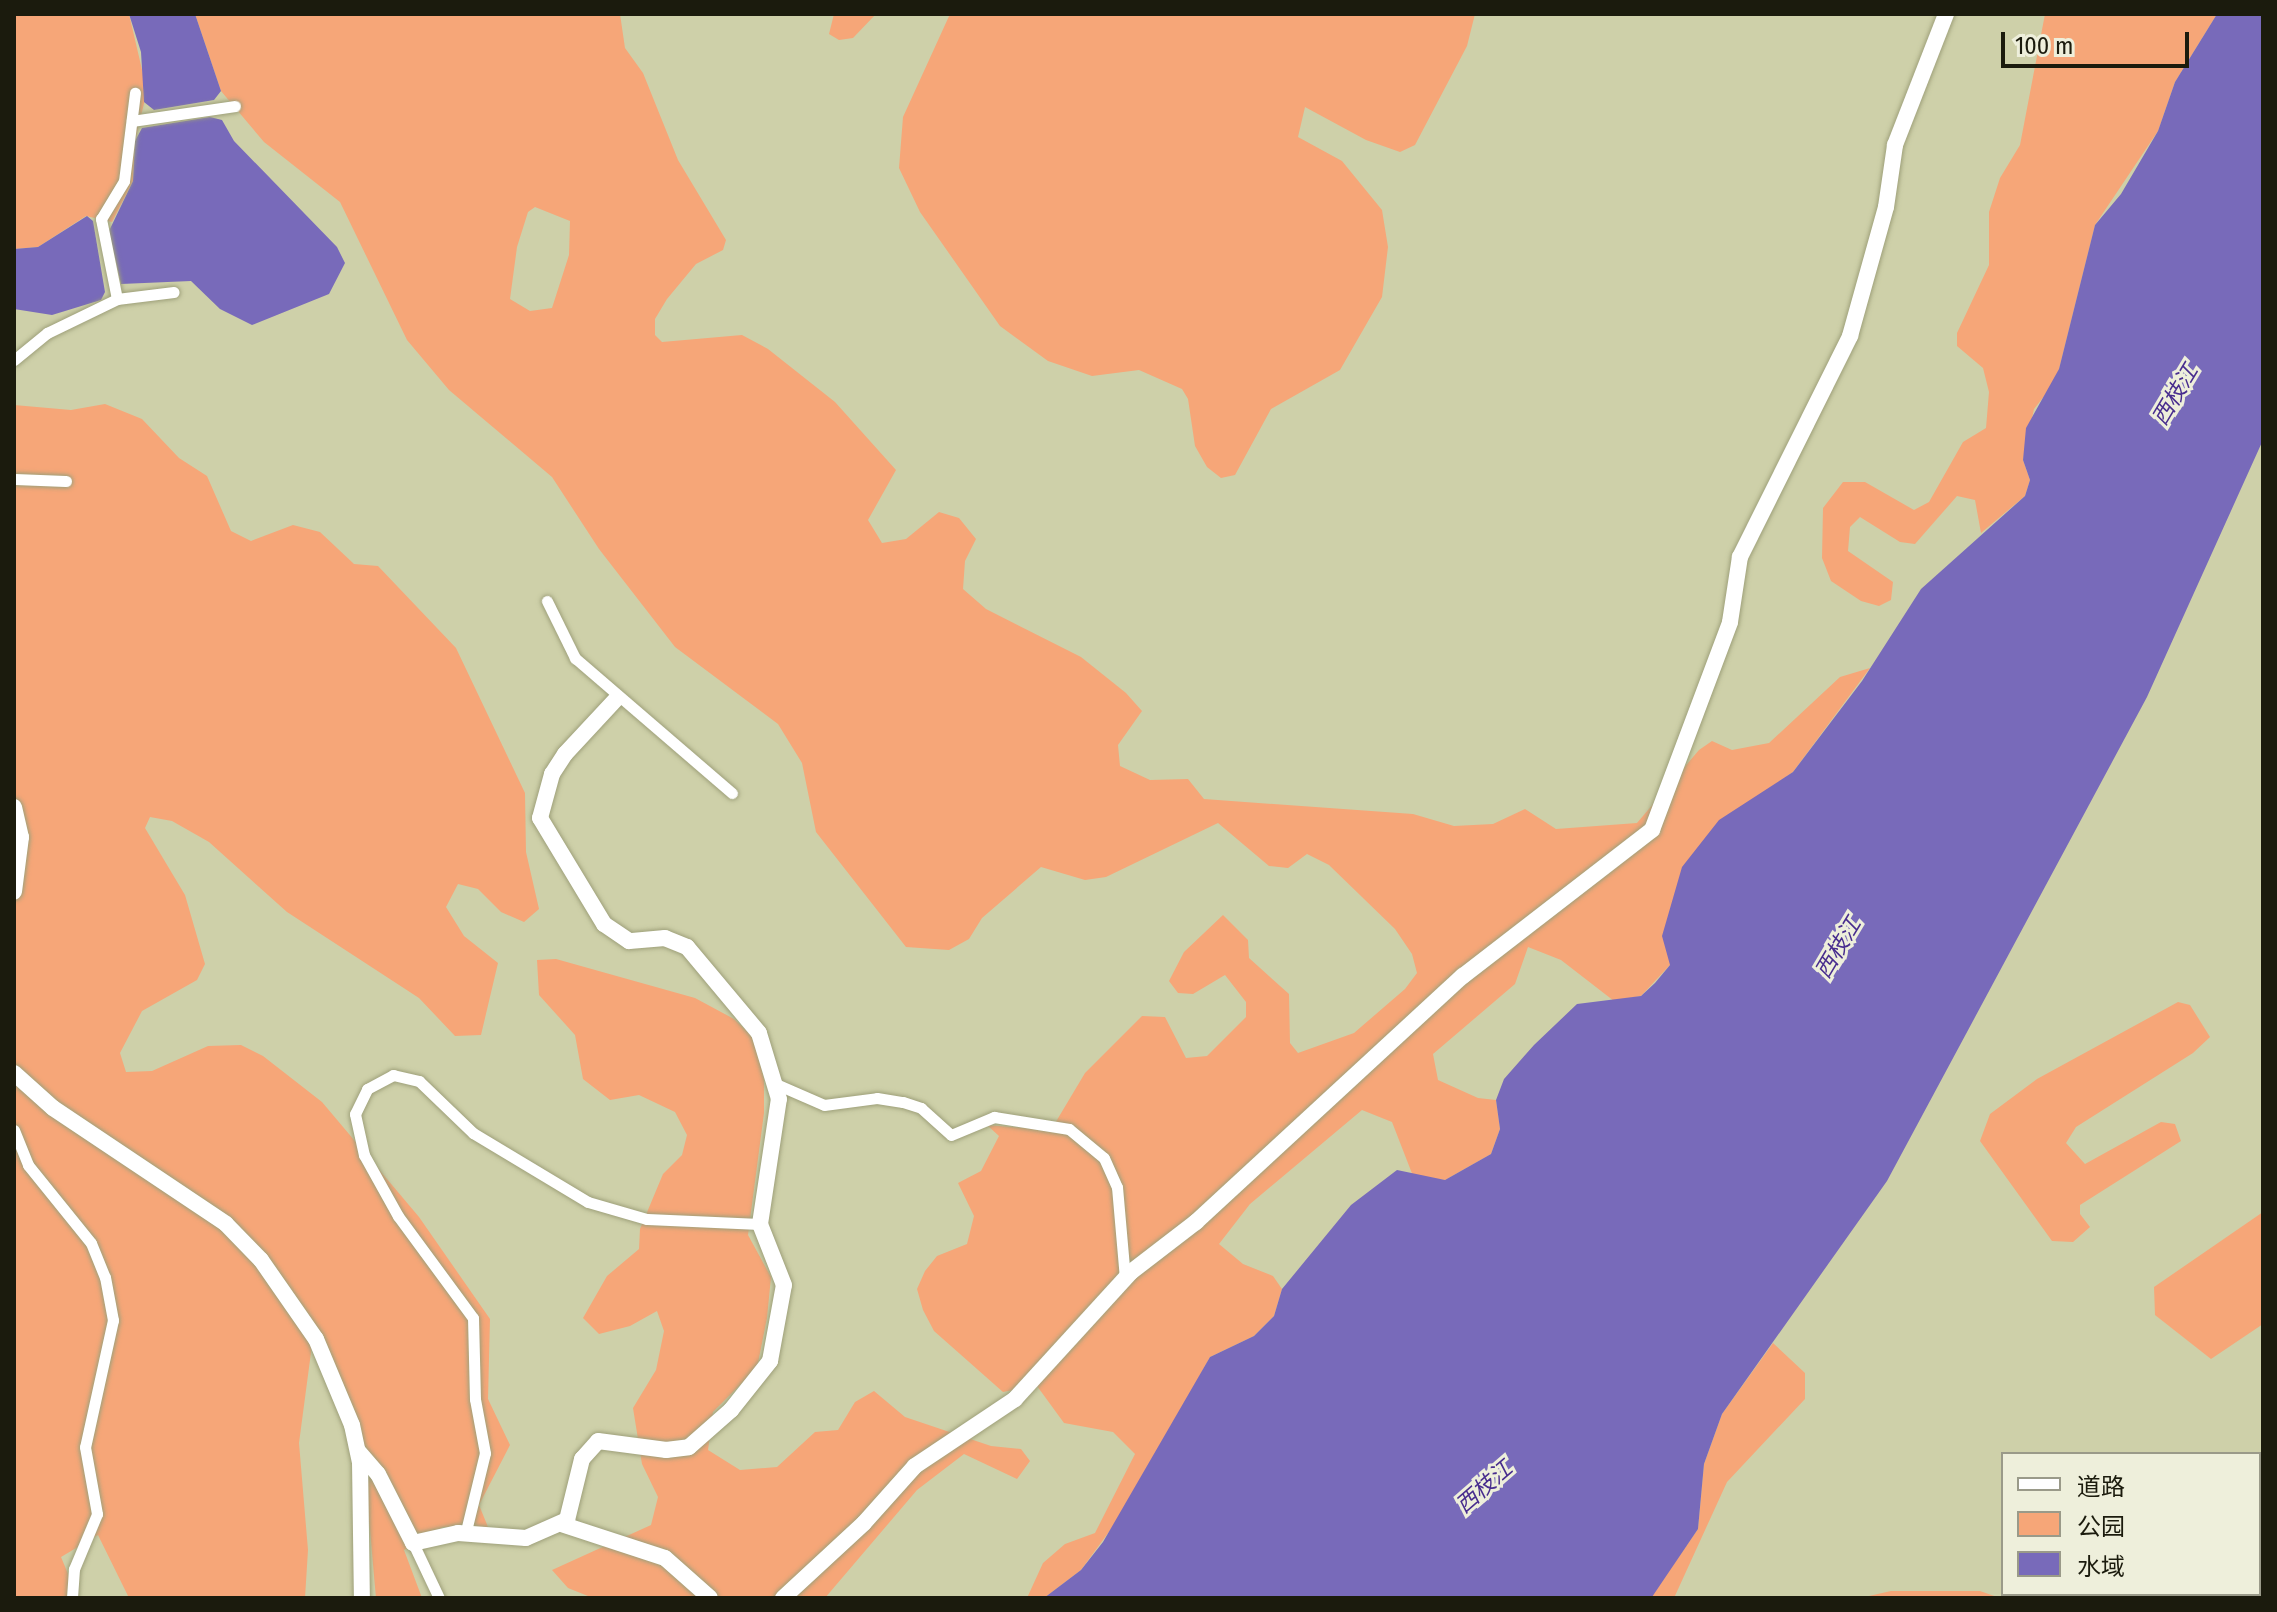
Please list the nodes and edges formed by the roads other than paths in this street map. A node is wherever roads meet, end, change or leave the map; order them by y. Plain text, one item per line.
1 (1946, 14) edge
2 (135, 93) dead end
3 (235, 106) dead end
4 (132, 121) junction
5 (174, 292) dead end
6 (117, 299) junction
7 (14, 360) edge
8 (14, 479) edge
9 (66, 481) dead end
10 (547, 601) dead end
11 (617, 698) junction
12 (732, 793) dead end
13 (14, 807) edge
14 (14, 892) edge
15 (14, 1073) edge
16 (776, 1084) junction
17 (14, 1130) edge
18 (760, 1224) junction
19 (1125, 1279) junction
20 (358, 1451) junction
21 (561, 1524) junction
22 (465, 1535) junction
23 (413, 1543) junction
24 (72, 1598) edge
25 (362, 1598) edge
26 (439, 1598) edge
27 (710, 1598) edge
28 (783, 1598) edge

1 - 19 street
2 - 4 street
3 - 4 street
4 - 6 street
5 - 6 street
6 - 7 street
8 - 9 street
10 - 11 street
11 - 12 street
11 - 16 street
13 - 14 street
15 - 20 street
16 - 18 street
16 - 19 street
17 - 24 street
18 - 21 street
18 - 22 street
19 - 28 street
20 - 23 street
20 - 25 street
21 - 22 street
21 - 27 street
22 - 23 street
23 - 26 street

